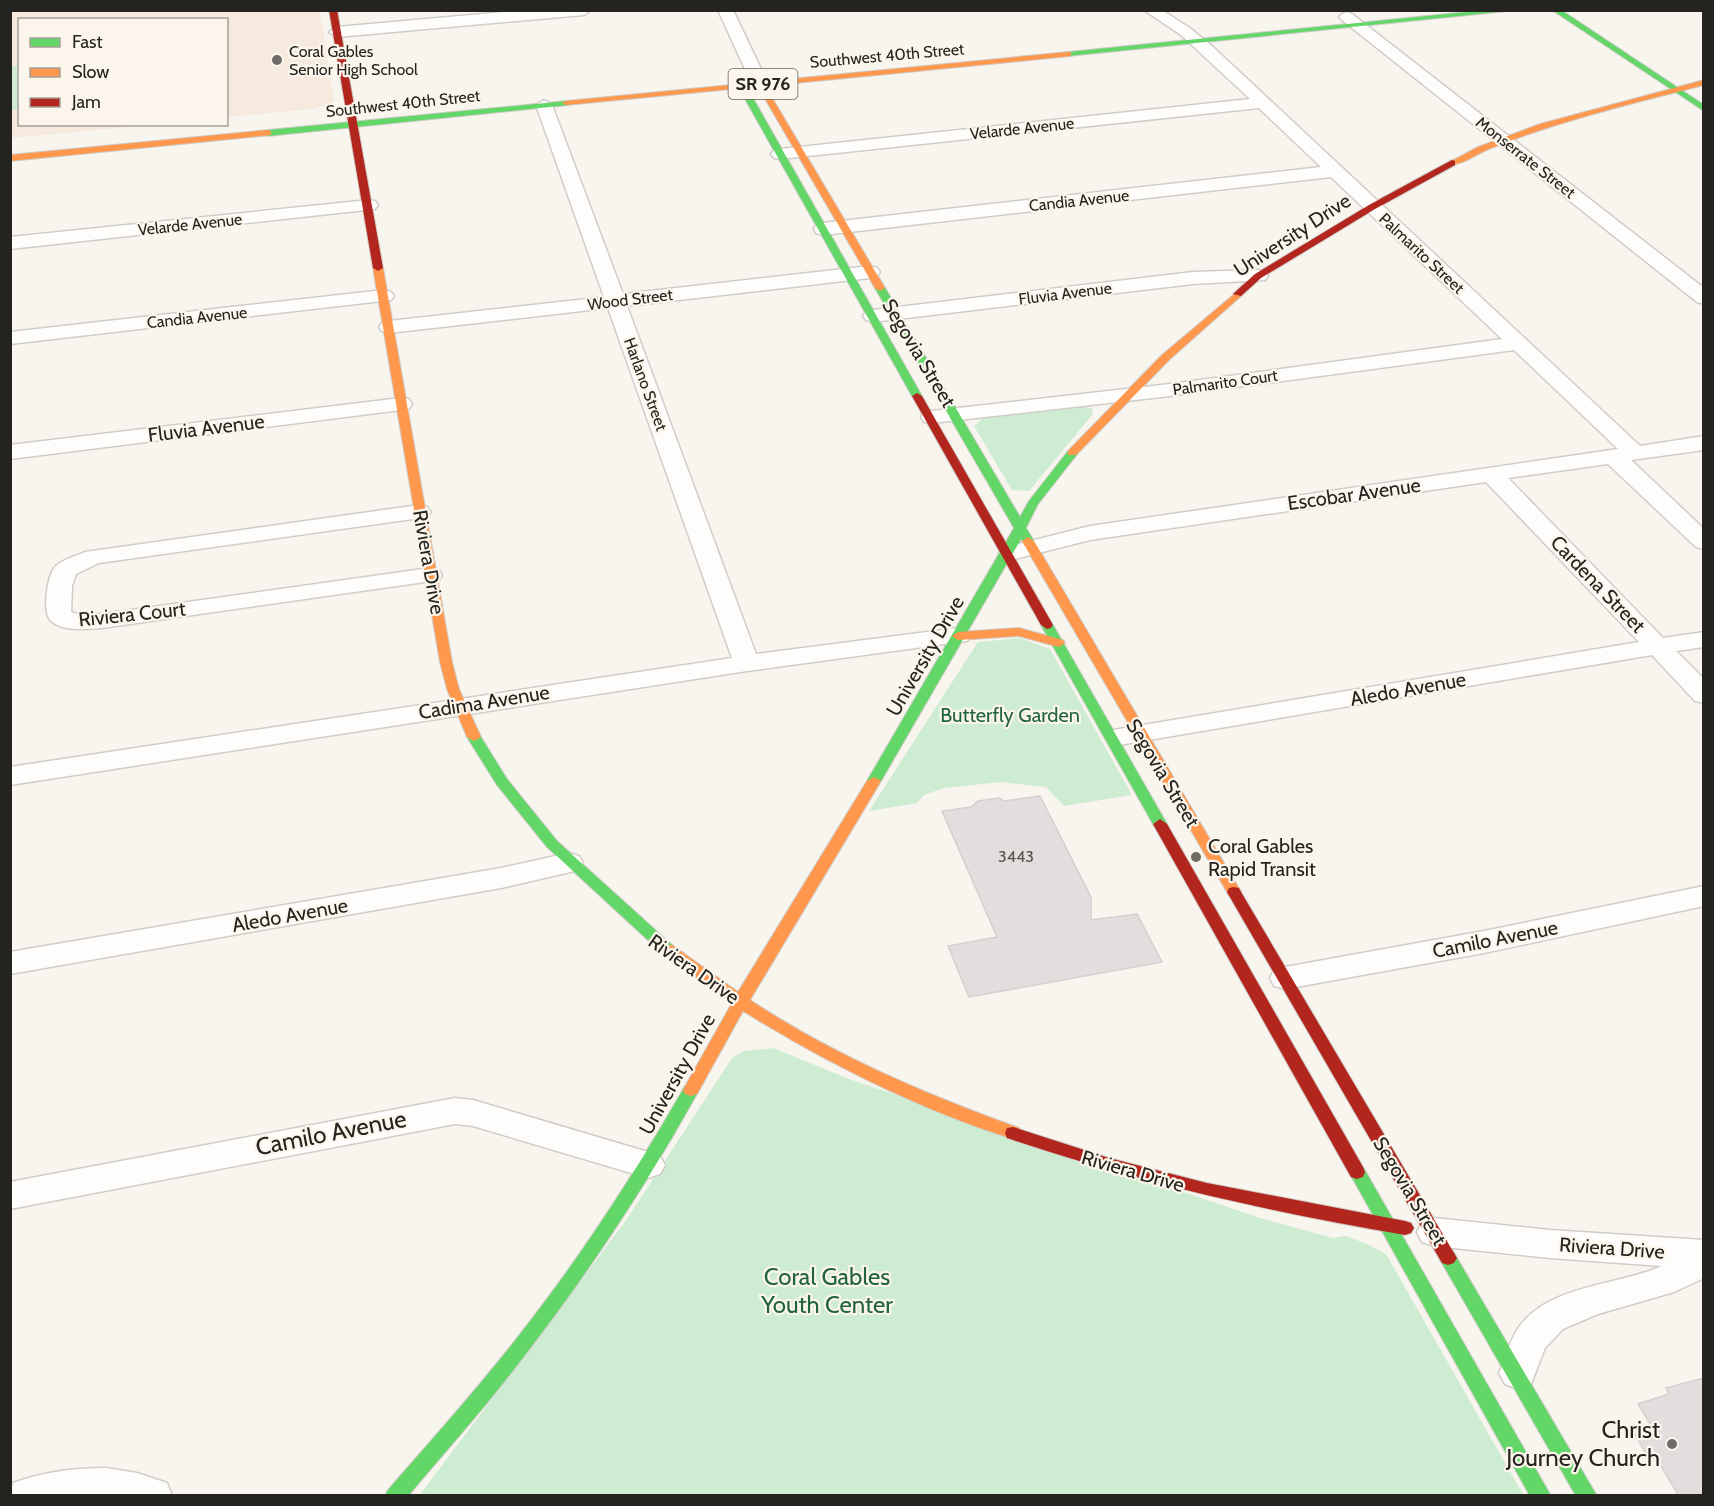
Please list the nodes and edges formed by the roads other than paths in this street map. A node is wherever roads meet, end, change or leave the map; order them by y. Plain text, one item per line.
1 (333, 10) edge
2 (584, 10) edge
3 (725, 10) edge
4 (1151, 10) edge
5 (1411, 10) edge
6 (1515, 10) edge
7 (1555, 10) edge
8 (1353, 21) junction
9 (337, 32) junction
10 (1192, 37) junction
11 (754, 79) junction
12 (1704, 82) edge
13 (1674, 89) junction
14 (1263, 103) junction
15 (544, 105) junction
16 (1704, 109) edge
17 (352, 119) junction
18 (1503, 139) junction
19 (10, 147) edge
20 (800, 151) junction
21 (780, 154) junction
22 (10, 158) edge
23 (1335, 171) junction
24 (369, 205) junction
25 (1372, 207) junction
26 (843, 226) junction
27 (823, 229) junction
28 (10, 243) edge
29 (870, 272) junction
30 (849, 274) junction
31 (1258, 276) junction
32 (384, 296) junction
33 (1704, 298) edge
34 (616, 301) junction
35 (896, 314) junction
36 (873, 316) junction
37 (389, 327) junction
38 (10, 338) edge
39 (1520, 343) junction
40 (1130, 394) junction
41 (401, 404) junction
42 (955, 414) junction
43 (930, 417) junction
44 (1704, 443) edge
45 (10, 452) edge
46 (1624, 454) junction
47 (1491, 474) junction
48 (419, 512) junction
49 (1026, 537) junction
50 (1704, 542) edge
51 (1007, 554) junction
52 (430, 574) junction
53 (958, 636) junction
54 (1704, 639) edge
55 (1059, 643) junction
56 (1659, 646) junction
57 (747, 663) junction
58 (1704, 695) edge
59 (461, 706) junction
60 (1140, 734) junction
61 (1112, 739) junction
62 (10, 776) edge
63 (569, 863) junction
64 (1704, 896) edge
65 (10, 963) edge
66 (1285, 978) junction
67 (740, 1002) junction
68 (648, 1165) junction
69 (10, 1196) edge
70 (1389, 1226) junction
71 (1434, 1232) junction
72 (1704, 1254) edge
73 (1704, 1262) edge
74 (1518, 1373) junction
75 (27, 1496) edge
76 (153, 1496) edge
77 (395, 1496) edge
78 (1541, 1496) edge
79 (1587, 1496) edge

1 - 9 street, Riviera Drive
2 - 9 street
3 - 11 street, Segovia Street
4 - 10 street, Palmarito Street
5 - 8 street, Southwest 40th Street / SR 976
6 - 8 street, Southwest 40th Street / SR 976
7 - 13 street
8 - 10 street, Southwest 40th Street / SR 976
8 - 18 street, Monserrate Street
9 - 17 street, Riviera Drive
10 - 11 street, Southwest 40th Street / SR 976
10 - 14 street, Palmarito Street
11 - 15 street, Southwest 40th Street / SR 976
11 - 17 street, Southwest 40th Street / SR 976
11 - 20 street, Segovia Street
11 - 21 street, Segovia Street
12 - 13 street, University Drive
13 - 16 street
13 - 18 street, University Drive
14 - 20 street, Velarde Avenue
14 - 23 street, Palmarito Street
15 - 17 street, Southwest 40th Street / SR 976
15 - 34 street, Harlano Street
17 - 19 street, Southwest 40th Street / SR 976
17 - 22 street, Southwest 40th Street / SR 976
17 - 24 street, Riviera Drive
18 - 25 street, University Drive
18 - 33 street, Monserrate Street
20 - 21 street, Velarde Avenue
20 - 26 street, Segovia Street
21 - 27 street, Segovia Street
23 - 25 street, Palmarito Street
23 - 26 street, Candia Avenue
24 - 28 street, Velarde Avenue
24 - 32 street, Riviera Drive
25 - 31 street, University Drive
25 - 39 street, Palmarito Street
26 - 27 street, Candia Avenue
26 - 29 street, Segovia Street
27 - 30 street, Segovia Street
29 - 30 street, Wood Street
29 - 35 street, Segovia Street
30 - 34 street, Wood Street
30 - 36 street, Segovia Street
31 - 35 street, Fluvia Avenue
31 - 40 street, University Drive
32 - 37 street, Riviera Drive
32 - 38 street, Candia Avenue
34 - 37 street, Wood Street
34 - 57 street, Harlano Street
35 - 36 street, Fluvia Avenue
35 - 42 street, Segovia Street
36 - 43 street, Segovia Street
37 - 41 street, Riviera Drive
39 - 40 street, Palmarito Court
39 - 46 street, Palmarito Street
40 - 42 street, Palmarito Court
40 - 49 street, University Drive
41 - 45 street, Fluvia Avenue
41 - 48 street, Riviera Drive
42 - 43 street, Palmarito Court
42 - 49 street, Segovia Street
43 - 51 street, Segovia Street
44 - 46 street, Escobar Avenue
46 - 47 street, Escobar Avenue
46 - 50 street, Palmarito Street
47 - 49 street, Escobar Avenue
47 - 56 street, Cardena Street
48 - 52 street, Riviera Drive
48 - 52 street, Riviera Court
49 - 51 street, Escobar Avenue
49 - 60 street, Segovia Street
51 - 53 street, University Drive
51 - 55 street, Segovia Street
52 - 59 street, Riviera Drive
53 - 55 street
53 - 57 street, Cadima Avenue
53 - 67 street, University Drive
54 - 56 street, Aledo Avenue
55 - 61 street, Segovia Street
56 - 58 street, Cardena Street
56 - 60 street, Aledo Avenue
57 - 59 street, Cadima Avenue
59 - 62 street, Cadima Avenue
59 - 63 street, Riviera Drive
60 - 61 street, Aledo Avenue
60 - 66 street, Segovia Street
61 - 70 street, Segovia Street
63 - 65 street, Aledo Avenue
63 - 67 street, Riviera Drive
64 - 66 street, Camilo Avenue
66 - 71 street, Segovia Street
67 - 68 street, University Drive
67 - 70 street, Riviera Drive
68 - 69 street, Camilo Avenue
68 - 77 street, University Drive
70 - 71 street, Riviera Drive
70 - 78 street, Segovia Street
71 - 72 street, Riviera Drive
71 - 74 street, Segovia Street
73 - 74 street
74 - 79 street, Segovia Street
75 - 76 street

